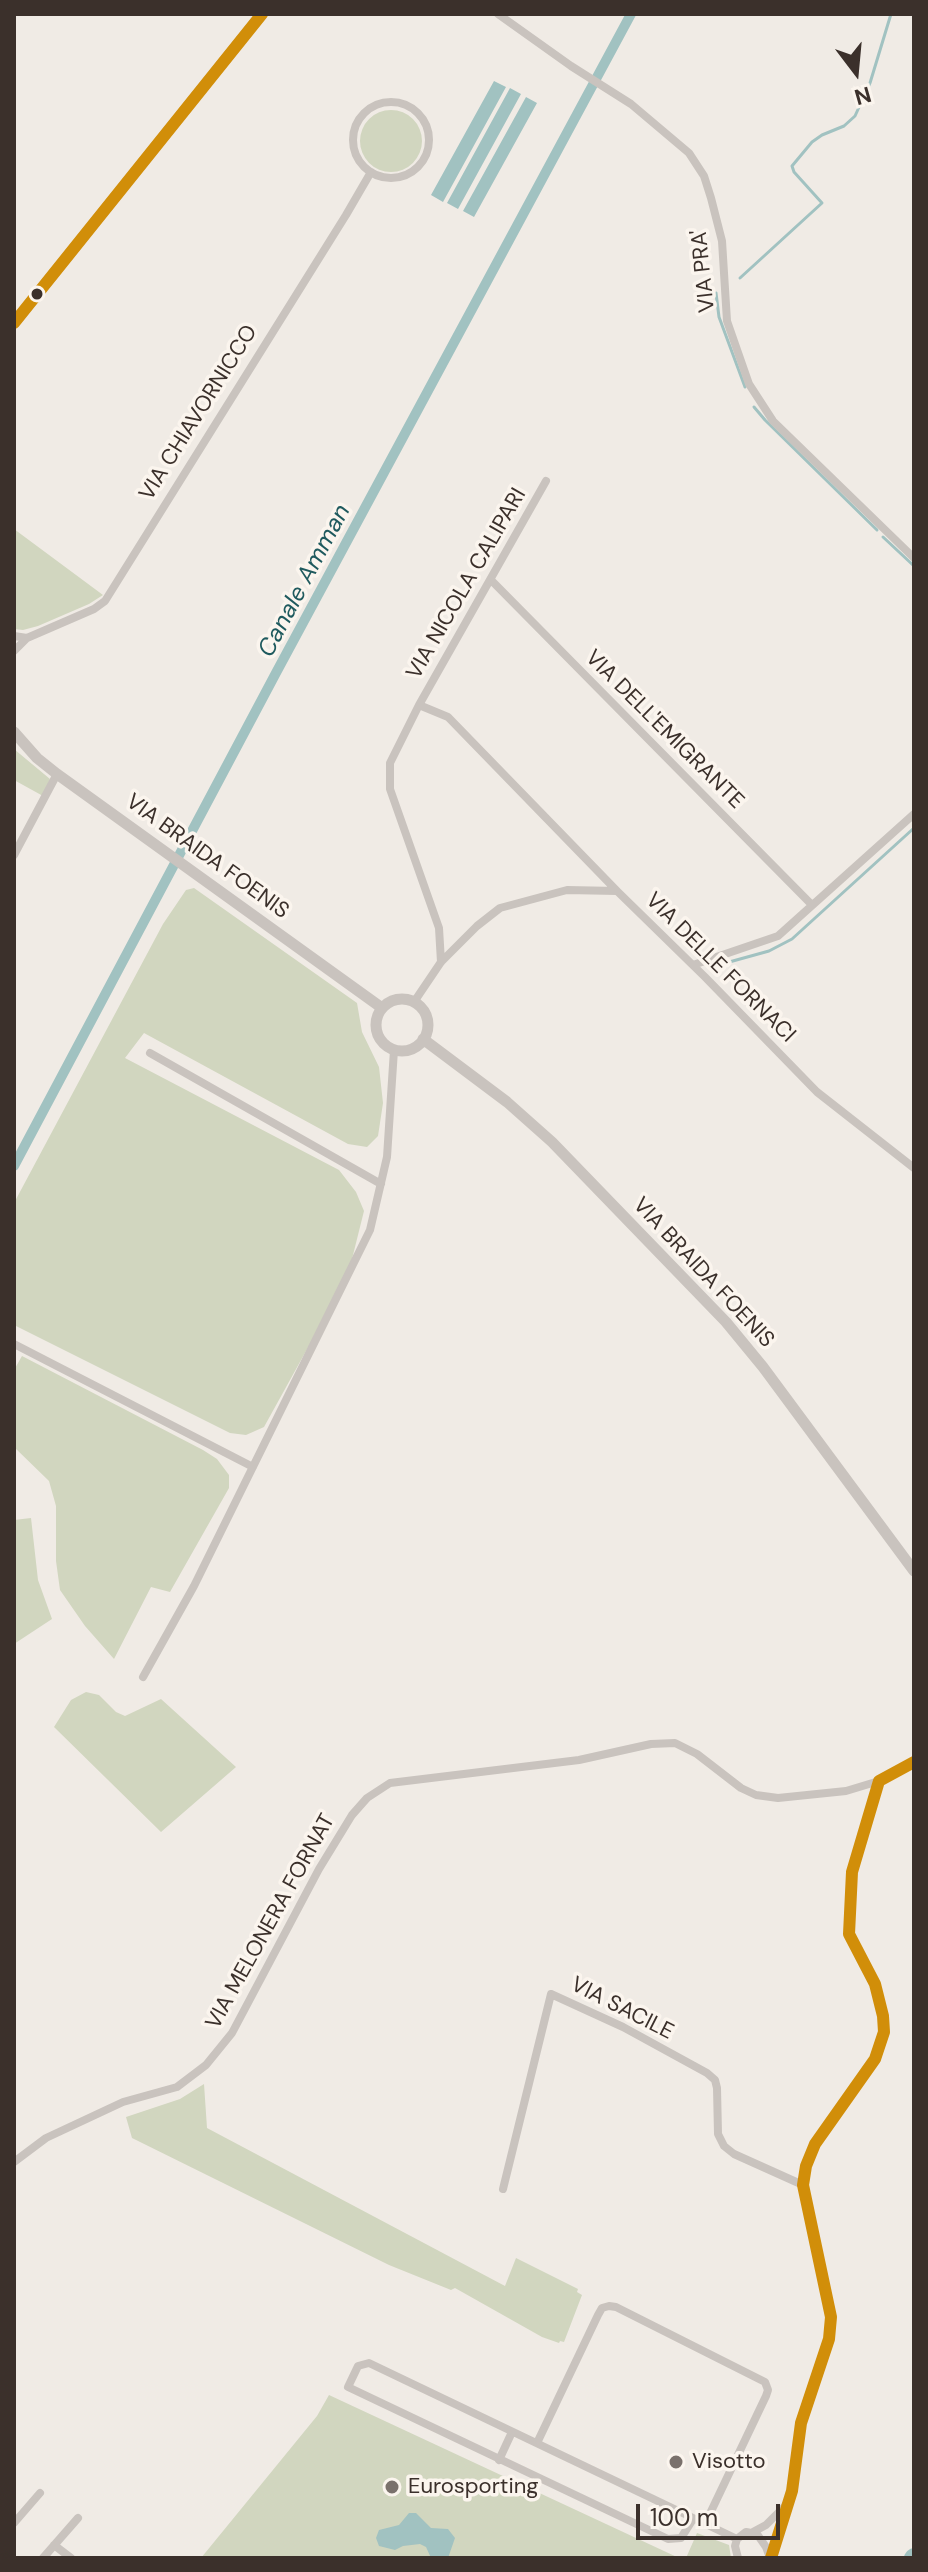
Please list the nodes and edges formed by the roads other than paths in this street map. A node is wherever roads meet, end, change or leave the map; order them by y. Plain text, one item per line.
1 (262, 14) edge
2 (498, 14) edge
3 (371, 172) junction
4 (14, 323) edge
5 (546, 481) dead end
6 (914, 558) edge
7 (491, 580) junction
8 (14, 636) edge
9 (27, 638) junction
10 (14, 651) edge
11 (419, 705) junction
12 (14, 732) edge
13 (57, 774) junction
14 (914, 814) edge
15 (14, 855) edge
16 (617, 891) junction
17 (812, 905) junction
18 (441, 962) junction
19 (693, 965) junction
20 (414, 1002) junction
21 (382, 1008) junction
22 (423, 1039) junction
23 (394, 1050) junction
24 (150, 1053) dead end
25 (914, 1168) edge
26 (381, 1184) junction
27 (14, 1344) edge
28 (253, 1467) junction
29 (914, 1571) edge
30 (143, 1677) dead end
31 (914, 1762) edge
32 (879, 1781) junction
33 (14, 2162) edge
34 (803, 2185) junction
35 (503, 2189) dead end
36 (512, 2432) junction
37 (537, 2443) junction
38 (499, 2460) junction
39 (40, 2493) dead end
40 (790, 2501) junction
41 (78, 2518) dead end
42 (693, 2519) junction
43 (14, 2523) edge
44 (705, 2524) junction
45 (753, 2532) junction
46 (737, 2539) junction
47 (54, 2545) junction
48 (740, 2557) edge
49 (43, 2558) edge
50 (71, 2558) edge
51 (770, 2558) edge

1 - 4 street
2 - 6 street, VIA PRA'
3 - 3 street
3 - 9 street, VIA CHIAVORNICCO
5 - 7 street, VIA NICOLA CALIPARI
7 - 11 street, VIA NICOLA CALIPARI
7 - 17 street, VIA DELL'EMIGRANTE
8 - 9 street
9 - 10 street, VIA CHIAVORNICCO
11 - 16 street, VIA NICOLA CALIPARI
11 - 18 street, VIA NICOLA CALIPARI
12 - 13 street, VIA BRAIDA FOENIS
13 - 15 street
13 - 21 street, VIA BRAIDA FOENIS
14 - 17 street
16 - 18 street, VIA DELLE FORNACI
16 - 19 street, VIA DELLE FORNACI
17 - 19 street
18 - 20 street, VIA DELLE FORNACI
19 - 25 street, VIA DELLE FORNACI
20 - 21 street
20 - 22 street
21 - 23 street
22 - 23 street
22 - 29 street, VIA BRAIDA FOENIS
23 - 26 street
24 - 26 street
26 - 28 street
27 - 28 street
28 - 30 street
31 - 32 street
32 - 33 street, VIA MELONERA FORNAT
32 - 34 street
34 - 35 street, VIA SACILE
34 - 40 street
36 - 37 street
36 - 38 street
36 - 38 street
37 - 42 street
37 - 44 street
38 - 42 street
39 - 43 street
40 - 45 street
40 - 51 street
41 - 47 street
42 - 44 street
44 - 46 street
45 - 46 street
45 - 51 street
46 - 48 street
47 - 49 street
47 - 50 street

